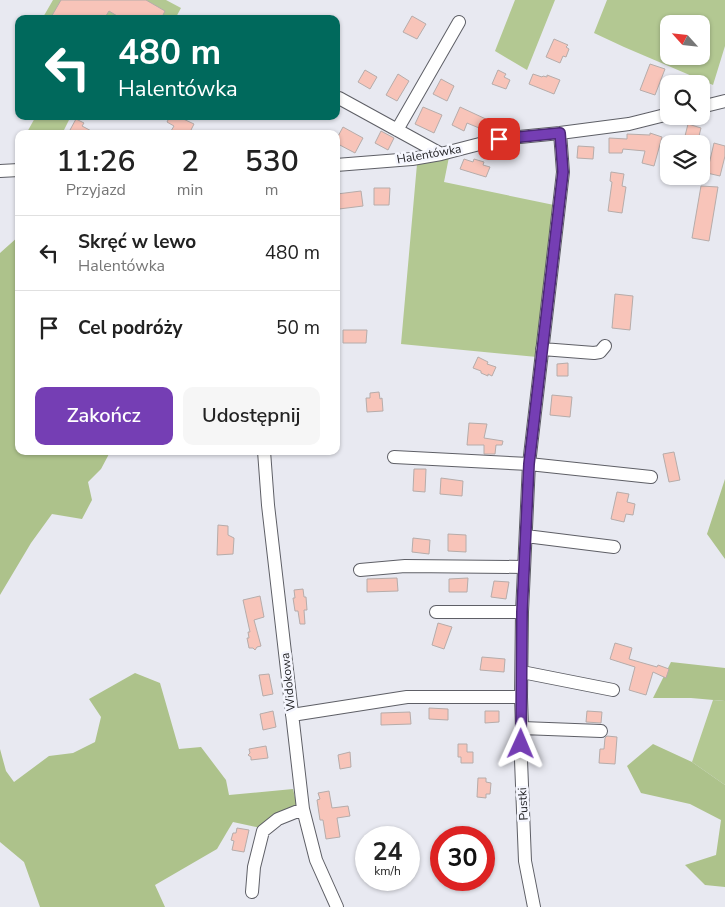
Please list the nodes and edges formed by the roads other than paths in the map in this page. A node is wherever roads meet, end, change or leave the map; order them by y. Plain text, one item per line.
1 (459, 22) dead end
2 (340, 99) edge
3 (725, 101) edge
4 (710, 105) edge
5 (660, 116) edge
6 (397, 130) junction
7 (560, 133) junction
8 (441, 154) junction
9 (340, 165) edge
10 (15, 170) edge
11 (0, 171) edge
12 (605, 346) dead end
13 (542, 349) junction
14 (264, 455) edge
15 (394, 457) dead end
16 (529, 464) junction
17 (651, 477) dead end
18 (526, 536) junction
19 (614, 547) dead end
20 (524, 567) junction
21 (360, 570) dead end
22 (436, 612) dead end
23 (522, 612) junction
24 (522, 672) junction
25 (613, 690) dead end
26 (521, 696) junction
27 (292, 715) junction
28 (522, 728) junction
29 (601, 731) dead end
30 (303, 809) junction
31 (252, 892) dead end
32 (337, 907) edge
33 (534, 907) edge

1 - 6 street
2 - 6 street
3 - 4 street
5 - 7 street, Halentówka
6 - 8 street
7 - 8 street, Halentówka
7 - 13 street, Pustki
8 - 9 street, Halentówka
10 - 11 street
12 - 13 street
13 - 16 street, Pustki
14 - 27 street, Widokowa
15 - 16 street
16 - 17 street
16 - 18 street, Pustki
18 - 19 street
18 - 20 street, Pustki
20 - 21 street
20 - 23 street, Pustki
22 - 23 street
23 - 24 street, Pustki
24 - 25 street
24 - 26 street, Pustki
26 - 27 street
26 - 28 street, Pustki
27 - 30 street, Widokowa
28 - 29 street
28 - 33 street, Pustki
30 - 31 street
30 - 32 street, Widokowa

